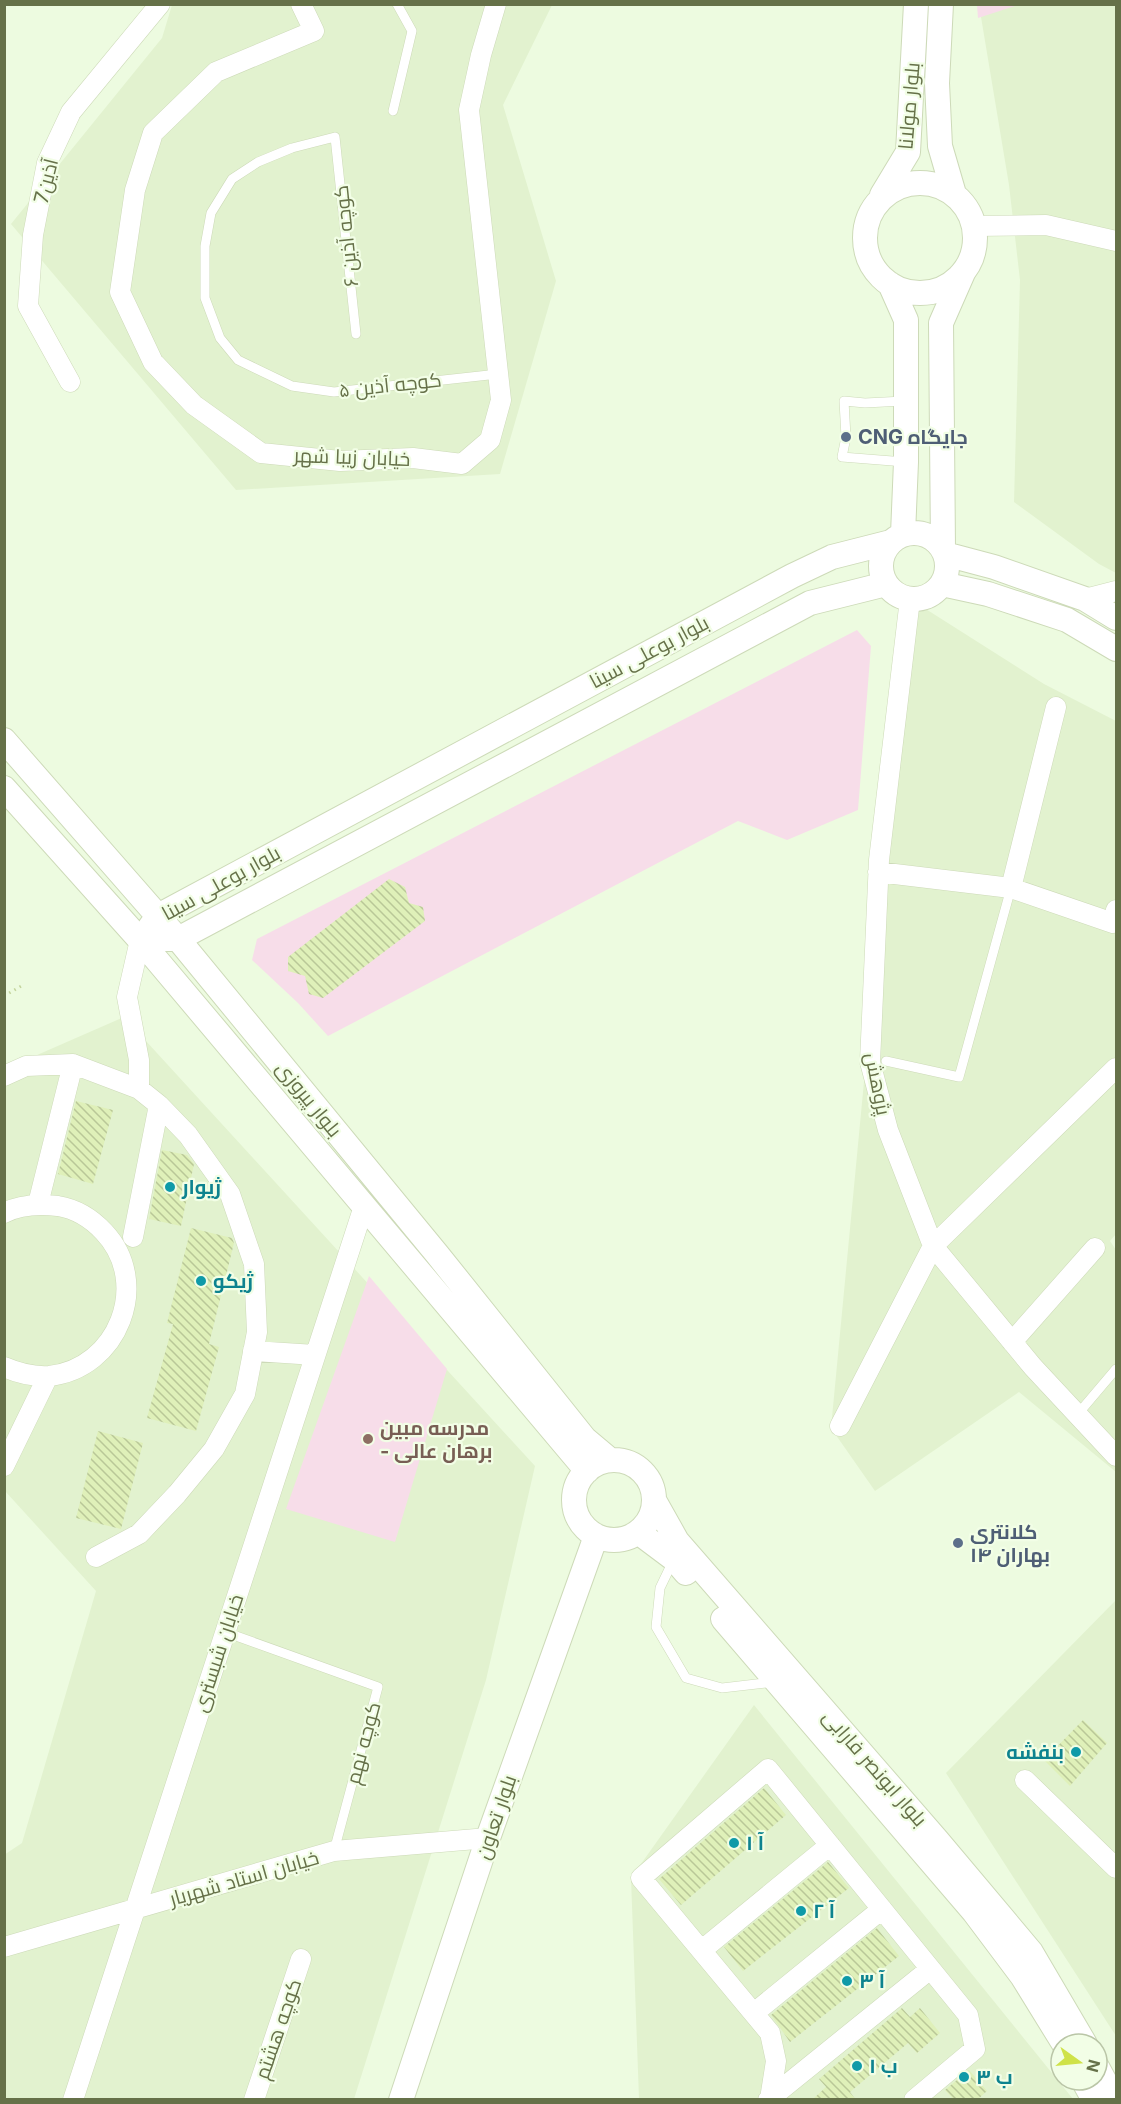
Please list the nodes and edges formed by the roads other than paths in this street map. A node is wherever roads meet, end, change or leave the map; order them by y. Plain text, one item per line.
1 (160, 4) edge
2 (301, 4) edge
3 (398, 4) edge
4 (496, 4) edge
5 (916, 4) edge
6 (941, 4) edge
7 (393, 111) dead end
8 (335, 137) joint
9 (954, 194) junction
10 (879, 201) junction
11 (974, 226) junction
12 (1116, 241) edge
13 (963, 273) junction
14 (890, 284) junction
15 (356, 334) dead end
16 (498, 374) junction
17 (70, 382) dead end
18 (907, 401) junction
19 (906, 462) junction
20 (897, 538) junction
21 (944, 551) junction
22 (886, 584) junction
23 (942, 584) junction
24 (1116, 591) edge
25 (1085, 598) junction
26 (910, 599) junction
27 (1116, 618) edge
28 (1116, 649) edge
29 (1056, 707) dead end
30 (4, 740) edge
31 (4, 788) edge
32 (878, 872) junction
33 (1011, 888) junction
34 (1116, 910) edge
35 (158, 916) junction
36 (178, 939) junction
37 (140, 940) junction
38 (886, 1061) dead end
39 (73, 1064) junction
40 (1116, 1068) edge
41 (4, 1076) edge
42 (139, 1089) junction
43 (159, 1105) junction
44 (38, 1204) junction
45 (364, 1206) junction
46 (4, 1213) edge
47 (133, 1238) dead end
48 (933, 1246) junction
49 (1095, 1248) dead end
50 (1012, 1342) junction
51 (253, 1351) junction
52 (315, 1355) junction
53 (4, 1367) edge
54 (1116, 1369) edge
55 (48, 1376) junction
56 (1077, 1415) junction
57 (840, 1426) dead end
58 (1116, 1456) edge
59 (610, 1460) junction
60 (4, 1466) edge
61 (587, 1471) junction
62 (654, 1500) junction
63 (638, 1532) junction
64 (596, 1536) junction
65 (96, 1557) dead end
66 (674, 1559) junction
67 (225, 1632) junction
68 (783, 1676) junction
69 (1024, 1780) dead end
70 (488, 1838) junction
71 (830, 1845) junction
72 (334, 1851) junction
73 (1116, 1868) edge
74 (136, 1909) junction
75 (882, 1909) junction
76 (4, 1947) edge
77 (702, 1950) junction
78 (302, 1959) dead end
79 (929, 1970) junction
80 (754, 2013) junction
81 (1057, 2032) edge
82 (1077, 2032) edge
83 (769, 2099) edge
84 (73, 2100) edge
85 (254, 2100) edge
86 (401, 2100) edge
87 (914, 2100) edge

1 - 17 street, آذین7
2 - 16 street, خیابان زیبا شهر
3 - 7 lane
4 - 16 street, خیابان زیبا شهر
5 - 10 street, بلوار مولانا
6 - 9 street, بلوار مولانا
8 - 15 lane, کوچه آذین ۶
8 - 16 lane, کوچه آذین ۵
9 - 10 street
9 - 11 street
10 - 14 street
11 - 12 street
11 - 13 street
13 - 14 street
13 - 21 street
14 - 18 street
18 - 19 street
18 - 19 lane
19 - 20 street
20 - 21 street
20 - 22 street
20 - 35 street, بلوار بوعلی سینا
21 - 23 street
21 - 25 street
22 - 26 street
22 - 36 street, بلوار بوعلی سینا
23 - 26 street
23 - 28 street
24 - 25 street
25 - 27 street
26 - 32 street, پژوهش
29 - 33 street
30 - 35 street, بلوار پیروزی
31 - 37 street, بلوار پیروزی
32 - 33 street
32 - 48 street, پژوهش
33 - 34 street
33 - 38 lane
35 - 36 street, بلوار پیروزی
35 - 37 street, بلوار بوعلی سینا
36 - 37 street, بلوار بوعلی سینا
36 - 59 street, بلوار پیروزی
37 - 42 street
37 - 45 street, بلوار پیروزی
39 - 41 street
39 - 42 street
39 - 44 street
40 - 48 street
42 - 43 street
43 - 47 street
43 - 51 street
44 - 46 street
44 - 55 street
45 - 52 street, خیابان شبستری
45 - 61 street, بلوار پیروزی
48 - 50 street, پژوهش
48 - 57 street
49 - 50 street
50 - 56 street, پژوهش
51 - 52 street
51 - 65 street
52 - 67 street, خیابان شبستری
53 - 55 street
54 - 56 lane
55 - 60 street
56 - 58 street, پژوهش
59 - 61 street
59 - 62 street
61 - 64 street
62 - 63 street
62 - 68 street, بلوار ابونصر فارابی
63 - 64 street
63 - 66 street, بلوار ابونصر فارابی
64 - 70 street, بلوار تعاون
66 - 68 street, بلوار ابونصر فارابی
66 - 68 lane
67 - 72 lane, کوچه نهم
67 - 74 street, خیابان شبستری
68 - 81 street, بلوار ابونصر فارابی
68 - 82 street, بلوار ابونصر فارابی
69 - 73 street
70 - 72 street, خیابان استاد شهریار
70 - 86 street, بلوار تعاون
71 - 75 street
71 - 77 street
71 - 77 street
72 - 74 street, خیابان استاد شهریار
74 - 76 street, خیابان استاد شهریار
74 - 84 street, خیابان شبستری
75 - 79 street
75 - 80 street
77 - 80 street
78 - 85 street, کوچه هشتم
79 - 83 street
79 - 87 street
80 - 83 street

